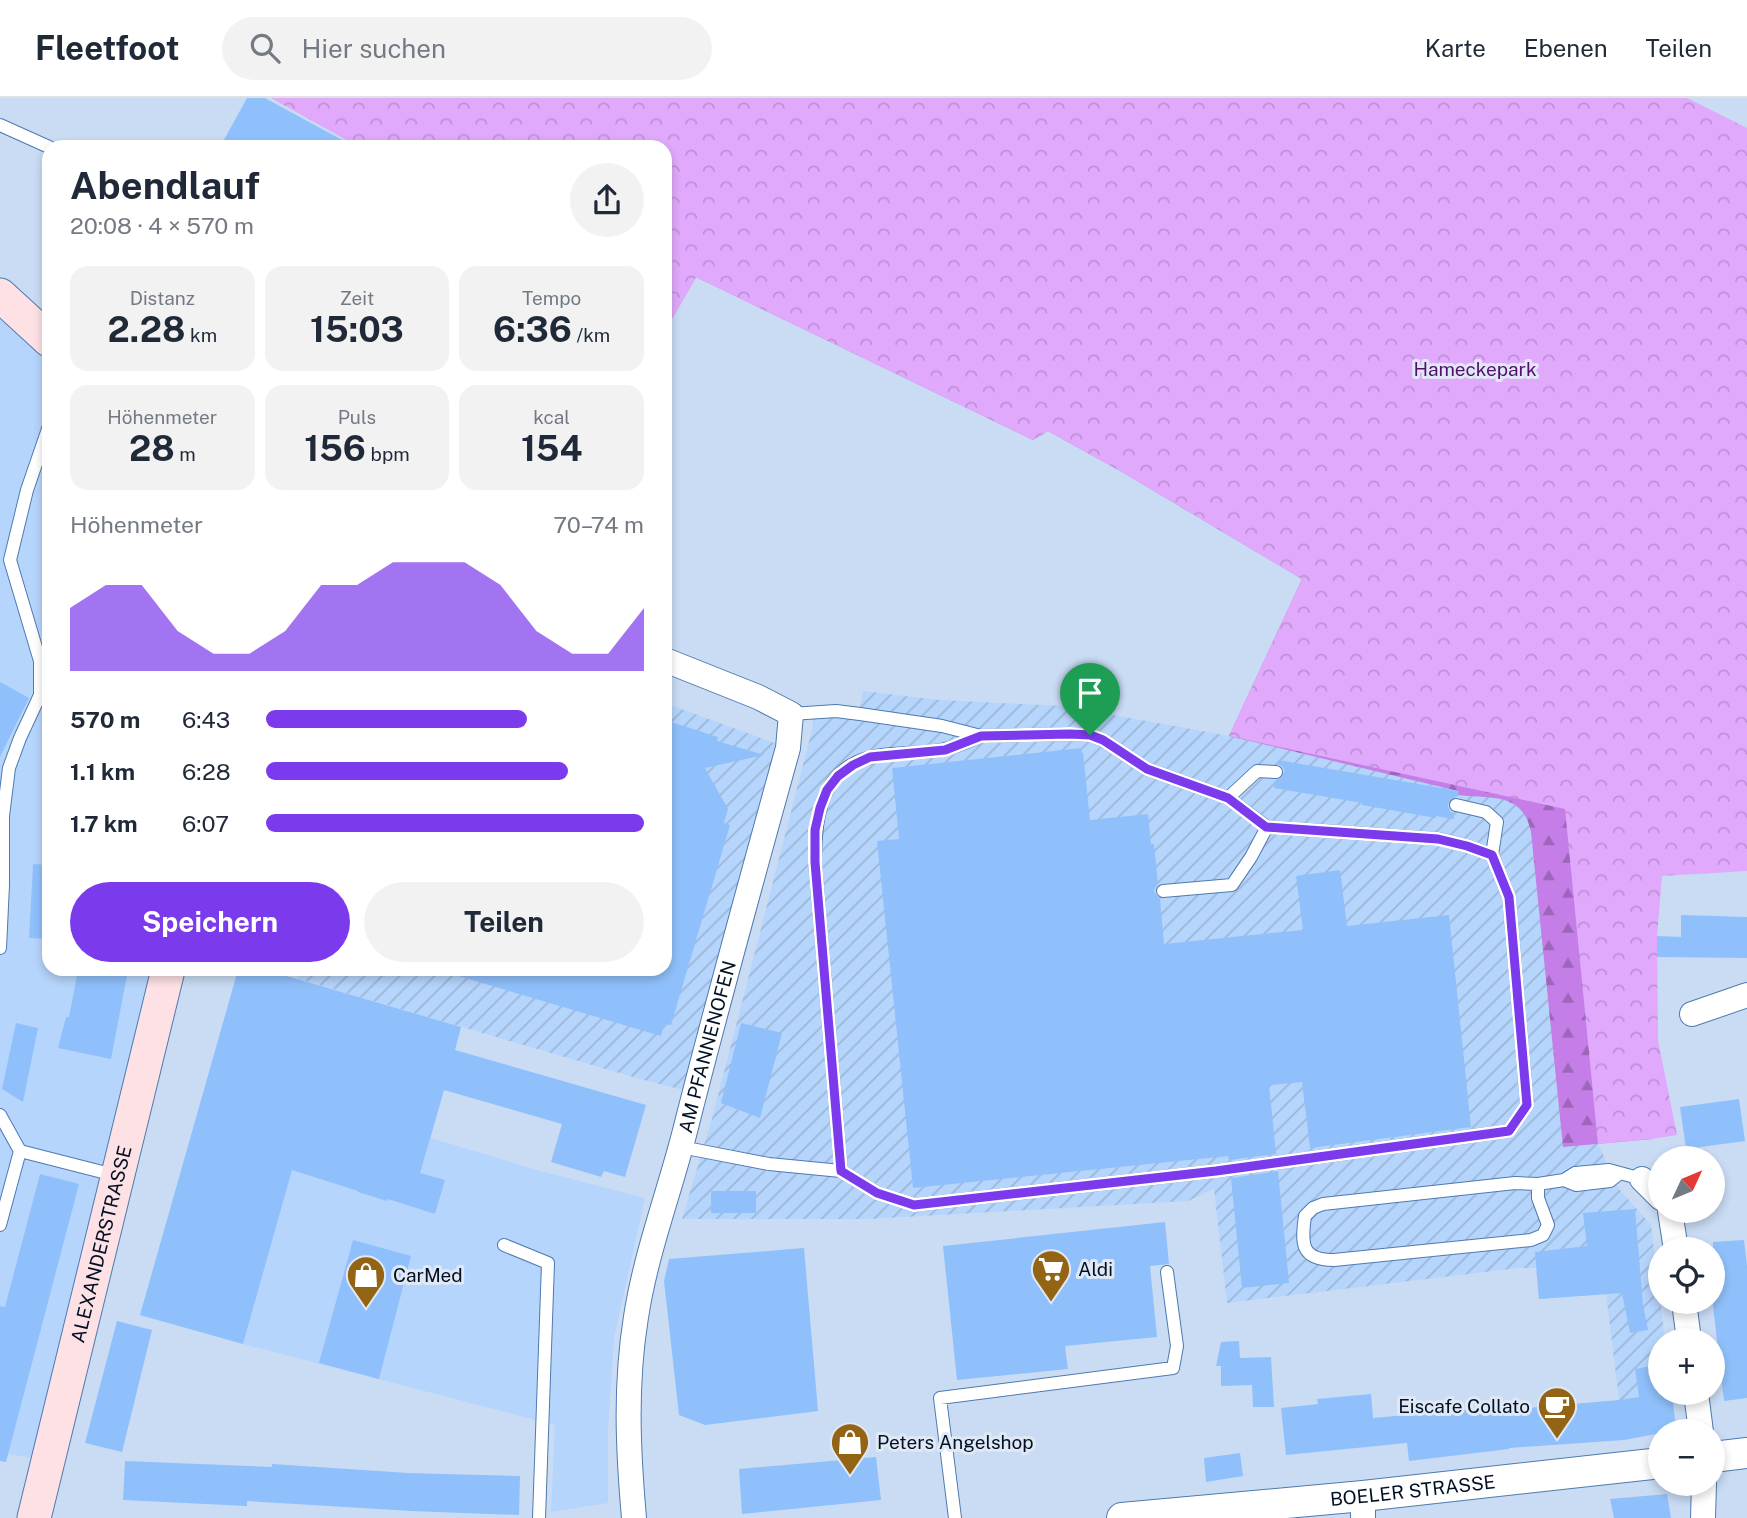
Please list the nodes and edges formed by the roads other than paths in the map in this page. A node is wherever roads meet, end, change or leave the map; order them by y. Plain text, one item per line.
1 (0, 125) edge
2 (42, 144) edge
3 (0, 295) edge
4 (42, 334) edge
5 (42, 446) edge
6 (672, 663) edge
7 (791, 713) junction
8 (981, 736) junction
9 (1276, 772) dead end
10 (1228, 798) junction
11 (1456, 805) dead end
12 (1266, 827) junction
13 (1492, 855) junction
14 (1163, 891) dead end
15 (0, 948) edge
16 (167, 976) edge
17 (1747, 995) edge
18 (1692, 1014) dead end
19 (0, 1115) edge
20 (681, 1147) junction
21 (20, 1151) junction
22 (841, 1171) junction
23 (118, 1176) junction
24 (1631, 1176) joint
25 (1538, 1184) junction
26 (1648, 1188) edge
27 (0, 1225) edge
28 (504, 1245) dead end
29 (1167, 1272) dead end
30 (1747, 1453) edge
31 (1725, 1456) edge
32 (1648, 1465) edge
33 (1704, 1496) edge
34 (1363, 1507) edge
35 (34, 1518) edge
36 (539, 1518) edge
37 (634, 1518) edge
38 (955, 1518) edge
39 (1122, 1518) edge
40 (1703, 1518) edge

1 - 2 lane
3 - 4 main road
5 - 15 lane
6 - 7 street
7 - 8 lane
7 - 20 street, AM PFANNENOFEN
8 - 10 lane
8 - 22 lane
9 - 10 lane
10 - 12 lane
11 - 13 lane
12 - 13 lane
12 - 14 lane
13 - 22 lane
16 - 23 main road, ALEXANDERSTRASSE
17 - 18 street
19 - 21 lane
20 - 22 lane
20 - 37 street, AM PFANNENOFEN
21 - 23 lane
21 - 27 lane
23 - 35 main road, ALEXANDERSTRASSE
24 - 25 lane
24 - 26 street
25 - 25 lane
28 - 36 lane
29 - 38 lane
30 - 31 street
32 - 34 street, BOELER STRASSE
33 - 40 street
34 - 39 street, BOELER STRASSE

